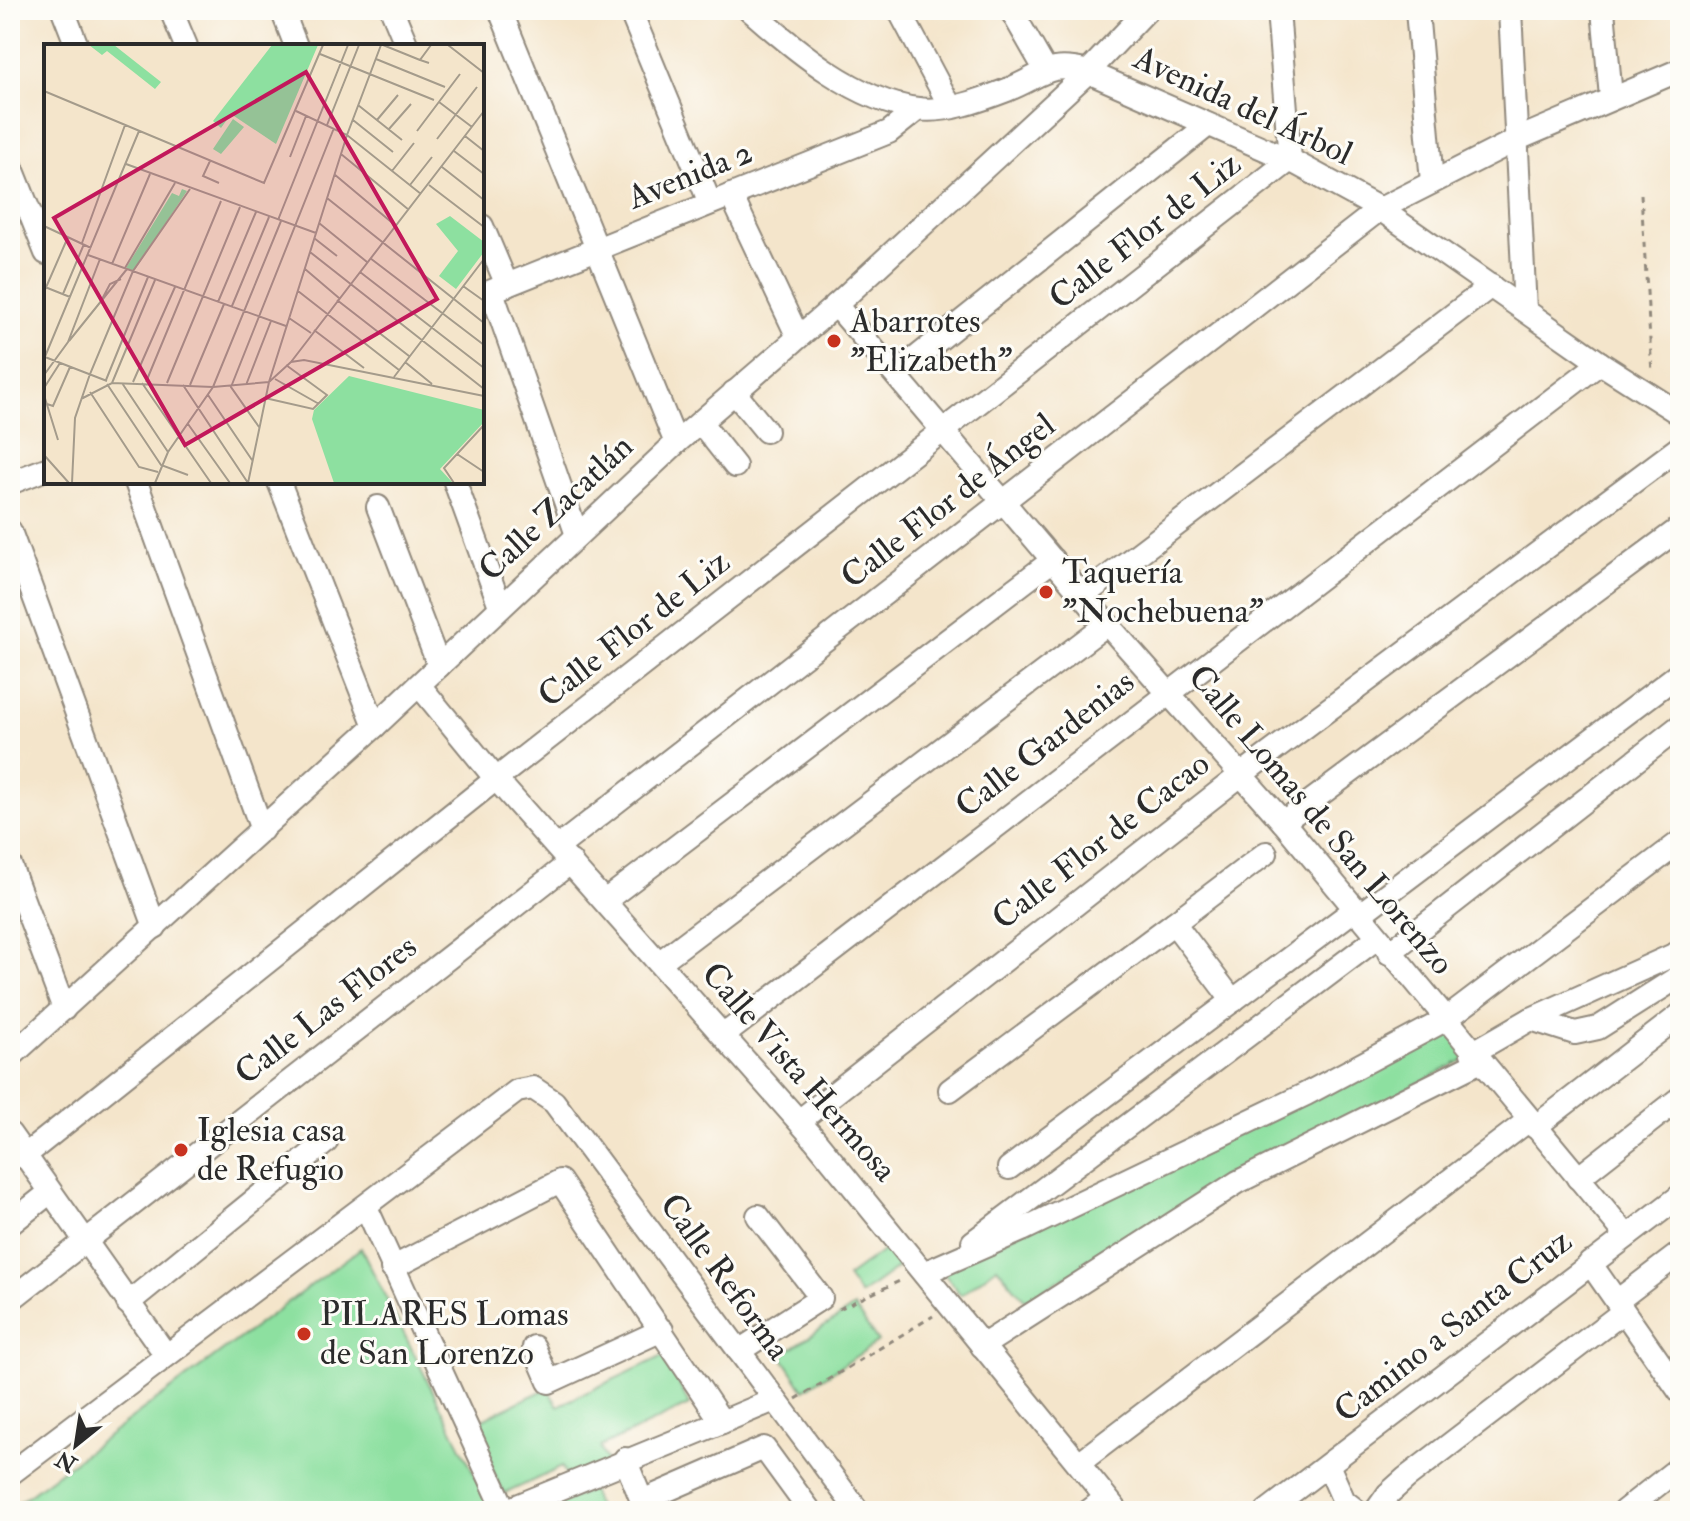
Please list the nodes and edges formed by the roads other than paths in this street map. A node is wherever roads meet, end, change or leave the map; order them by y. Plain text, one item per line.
1 (63, 10) edge
2 (171, 10) edge
3 (282, 10) edge
4 (392, 10) edge
5 (500, 10) edge
6 (630, 10) edge
7 (750, 10) edge
8 (899, 10) edge
9 (1011, 10) edge
10 (1147, 10) edge
11 (1278, 10) edge
12 (1417, 10) edge
13 (1510, 10) edge
14 (1603, 10) edge
15 (76, 44) edge
16 (185, 44) edge
17 (295, 44) edge
18 (406, 44) edge
19 (1680, 70) edge
20 (1046, 71) junction
21 (1088, 72) junction
22 (1611, 97) junction
23 (950, 106) junction
24 (918, 109) junction
25 (1208, 125) junction
26 (1518, 139) junction
27 (1290, 160) junction
28 (10, 163) edge
29 (1432, 182) junction
30 (731, 195) junction
31 (710, 203) junction
32 (1380, 209) junction
33 (484, 238) edge
34 (44, 248) edge
35 (598, 249) junction
36 (1491, 286) junction
37 (493, 291) edge
38 (836, 305) junction
39 (1525, 310) junction
40 (797, 335) junction
41 (1600, 363) junction
42 (897, 373) junction
43 (734, 392) junction
44 (1680, 414) edge
45 (701, 423) junction
46 (946, 430) junction
47 (766, 431) dead end
48 (676, 443) junction
49 (1680, 447) edge
50 (735, 466) dead end
51 (44, 470) edge
52 (10, 483) edge
53 (137, 484) edge
54 (280, 484) edge
55 (456, 484) edge
56 (1005, 500) junction
57 (378, 507) dead end
58 (1680, 528) edge
59 (10, 531) edge
60 (577, 535) junction
61 (1053, 560) junction
62 (1084, 595) junction
63 (500, 606) junction
64 (1107, 624) junction
65 (439, 666) junction
66 (1680, 673) edge
67 (419, 685) junction
68 (1169, 692) junction
69 (375, 726) junction
70 (1680, 726) edge
71 (1242, 774) junction
72 (496, 779) junction
73 (1283, 822) junction
74 (262, 830) junction
75 (1680, 842) edge
76 (1266, 853) dead end
77 (564, 854) junction
78 (10, 865) edge
79 (606, 900) junction
80 (1356, 913) junction
81 (1174, 923) junction
82 (155, 927) junction
83 (1383, 946) junction
84 (1680, 952) edge
85 (660, 962) junction
86 (1680, 976) edge
87 (1233, 1001) junction
88 (64, 1009) junction
89 (1680, 1015) edge
90 (1531, 1019) junction
91 (1445, 1020) junction
92 (724, 1035) junction
93 (10, 1057) edge
94 (1476, 1057) junction
95 (950, 1090) dead end
96 (1680, 1098) edge
97 (799, 1121) junction
98 (1532, 1124) junction
99 (10, 1134) edge
100 (326, 1142) dead end
101 (23, 1157) junction
102 (1009, 1168) dead end
103 (1578, 1178) junction
104 (49, 1193) junction
105 (1680, 1196) edge
106 (366, 1207) junction
107 (758, 1216) dead end
108 (10, 1224) edge
109 (1627, 1236) junction
110 (84, 1241) junction
111 (1680, 1253) edge
112 (947, 1262) junction
113 (1590, 1263) junction
114 (392, 1268) junction
115 (924, 1273) junction
116 (10, 1300) edge
117 (128, 1303) junction
118 (1620, 1307) junction
119 (662, 1330) junction
120 (982, 1346) junction
121 (534, 1347) dead end
122 (739, 1351) junction
123 (166, 1355) junction
124 (1678, 1385) edge
125 (777, 1404) junction
126 (722, 1422) junction
127 (625, 1459) junction
128 (1079, 1463) junction
129 (1328, 1465) junction
130 (1680, 1467) edge
131 (10, 1474) edge
132 (644, 1506) edge
133 (1104, 1507) edge
134 (810, 1511) edge
135 (858, 1511) edge
136 (1267, 1511) edge
137 (1357, 1511) edge
138 (1376, 1511) edge
139 (1624, 1511) edge

1 - 15 street
2 - 16 street
3 - 17 street
4 - 18 street
5 - 35 street
6 - 31 street
7 - 24 street, Avenida del Árbol
8 - 23 street
9 - 20 street
10 - 21 street, Calle Zacatlán
11 - 27 street
12 - 29 street
13 - 26 street
14 - 22 street
19 - 22 street, Calle Flor de Ángel
20 - 21 street, Avenida del Árbol
20 - 23 street, Avenida del Árbol
21 - 25 street, Avenida del Árbol
21 - 38 street, Calle Zacatlán
22 - 26 street, Calle Flor de Ángel
23 - 24 street, Avenida del Árbol
24 - 30 street, Avenida 2
25 - 27 street, Avenida del Árbol
25 - 42 street
26 - 29 street, Calle Flor de Ángel
26 - 39 street
27 - 32 street, Avenida del Árbol
27 - 46 street, Calle Flor de Liz
28 - 34 street
29 - 32 street, Calle Flor de Ángel
30 - 31 street, Avenida 2
30 - 40 street
31 - 35 street, Avenida 2
32 - 36 street, Avenida del Árbol
32 - 56 street, Calle Flor de Ángel
33 - 37 street
35 - 37 street, Avenida 2
35 - 48 street
36 - 39 street, Avenida del Árbol
36 - 62 street
37 - 60 street
38 - 40 street, Calle Zacatlán
38 - 42 street, Calle Lomas de San Lorenzo
39 - 41 street, Avenida del Árbol
40 - 43 street, Calle Zacatlán
41 - 44 street, Avenida del Árbol
41 - 68 street, Calle Gardenias
42 - 46 street, Calle Lomas de San Lorenzo
43 - 45 street, Calle Zacatlán
43 - 47 street
45 - 48 street, Calle Zacatlán
45 - 50 street
46 - 56 street, Calle Lomas de San Lorenzo
46 - 72 street, Calle Flor de Liz
48 - 60 street, Calle Zacatlán
49 - 71 street, Calle Flor de Cacao
51 - 52 street
53 - 74 street
54 - 69 street
55 - 63 street
56 - 61 street, Calle Lomas de San Lorenzo
56 - 77 street, Calle Flor de Ángel
57 - 65 street
58 - 73 street
59 - 82 street
60 - 63 street, Calle Zacatlán
61 - 62 street, Calle Lomas de San Lorenzo
61 - 79 street
62 - 64 street, Calle Lomas de San Lorenzo
63 - 65 street, Calle Zacatlán
64 - 68 street, Calle Lomas de San Lorenzo
64 - 85 street
65 - 67 street, Calle Zacatlán
66 - 80 street
67 - 69 street, Calle Zacatlán
67 - 72 street, Calle Vista Hermosa
68 - 71 street, Calle Lomas de San Lorenzo
68 - 92 street, Calle Gardenias
69 - 74 street, Calle Zacatlán
70 - 83 street
71 - 73 street, Calle Lomas de San Lorenzo
71 - 97 street, Calle Flor de Cacao
72 - 77 street, Calle Vista Hermosa
72 - 101 street, Calle Flor de Liz
73 - 80 street, Calle Lomas de San Lorenzo
74 - 82 street, Calle Zacatlán
75 - 91 street
76 - 81 street
77 - 79 street, Calle Vista Hermosa
77 - 110 street, Calle Las Flores
78 - 88 street
79 - 85 street, Calle Vista Hermosa
80 - 83 street, Calle Lomas de San Lorenzo
80 - 87 street
81 - 87 street
81 - 95 street
82 - 88 street, Calle Zacatlán
83 - 91 street, Calle Lomas de San Lorenzo
83 - 112 street
84 - 90 street
85 - 92 street, Calle Vista Hermosa
86 - 90 street
87 - 102 street
88 - 93 street, Calle Zacatlán
89 - 98 street
90 - 94 street
91 - 94 street, Calle Lomas de San Lorenzo
91 - 112 street
92 - 97 street, Calle Vista Hermosa
94 - 98 street, Calle Lomas de San Lorenzo
94 - 120 street
96 - 103 street
97 - 115 street, Calle Vista Hermosa
98 - 103 street, Calle Lomas de San Lorenzo
98 - 128 street
99 - 101 street
100 - 117 street
101 - 104 street
103 - 109 street, Calle Lomas de San Lorenzo
104 - 108 street
104 - 110 street
105 - 109 street, Camino a Santa Cruz
106 - 114 street
106 - 122 street, Calle Reforma
106 - 123 street
107 - 122 street
109 - 113 street, Camino a Santa Cruz
110 - 116 street, Calle Las Flores
110 - 117 street
111 - 118 street
112 - 115 street
113 - 118 street
113 - 129 street, Camino a Santa Cruz
114 - 119 street
114 - 127 street
115 - 120 street, Calle Vista Hermosa
117 - 123 street
118 - 124 street
118 - 138 street
119 - 121 street
119 - 126 street
120 - 128 street, Calle Vista Hermosa
122 - 125 street, Calle Reforma
123 - 131 street
125 - 126 street
125 - 135 street, Calle Reforma
126 - 127 street
127 - 132 street
128 - 133 street, Calle Vista Hermosa
129 - 136 street, Camino a Santa Cruz
129 - 137 street
130 - 139 street
132 - 134 street

